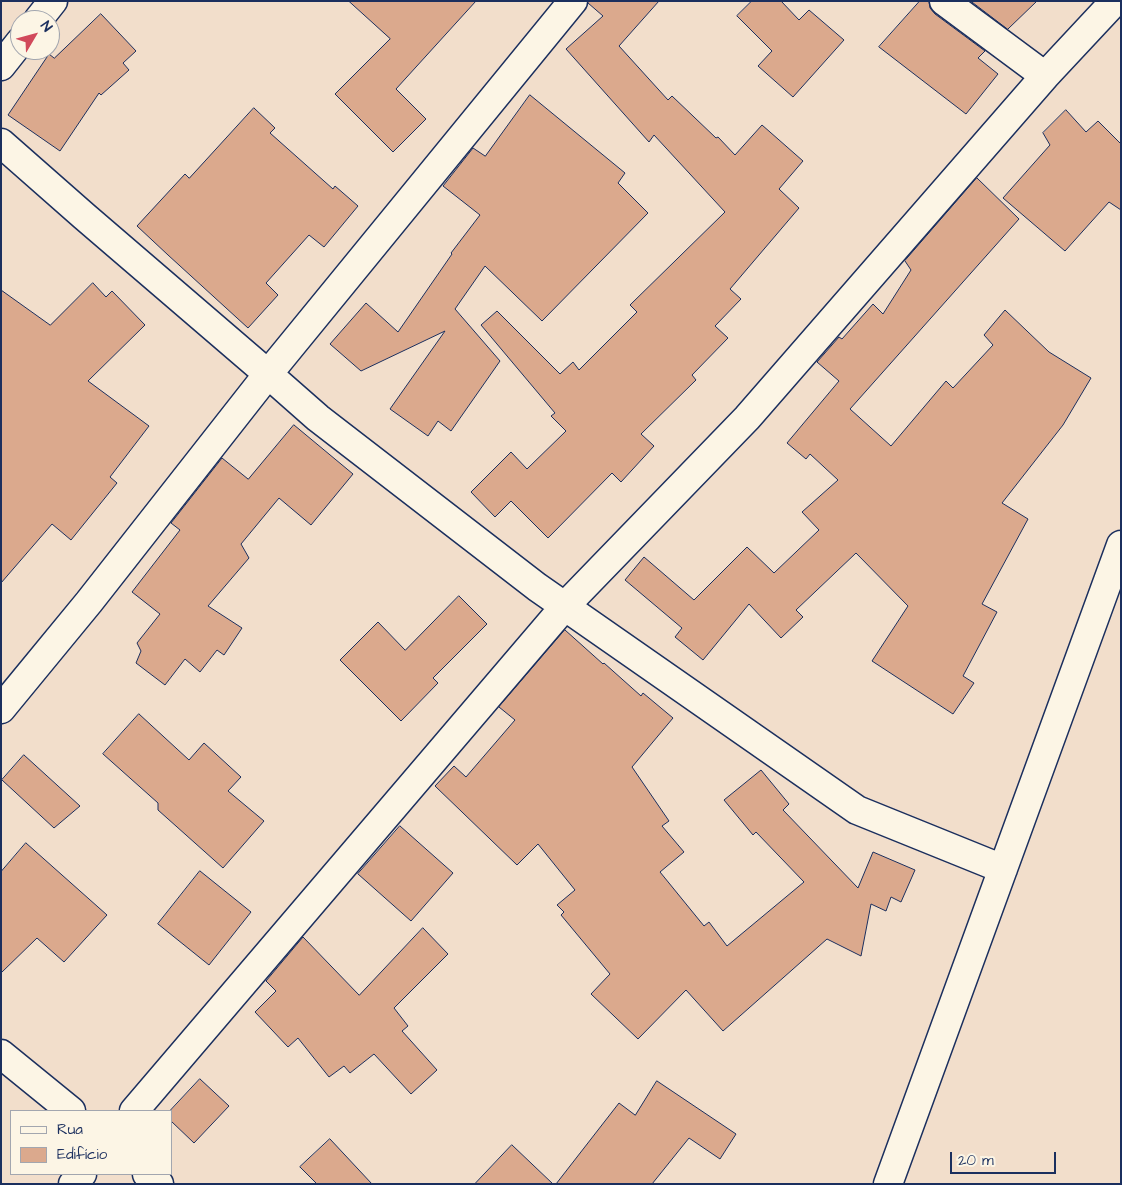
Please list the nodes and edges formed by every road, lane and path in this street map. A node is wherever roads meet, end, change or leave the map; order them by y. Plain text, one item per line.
1 (573, 1) edge
2 (944, 1) edge
3 (1116, 1) edge
4 (10, 55) edge
5 (1, 66) edge
6 (1045, 76) junction
7 (1, 143) edge
8 (268, 374) junction
9 (1121, 545) edge
10 (565, 606) junction
11 (1, 709) edge
12 (1003, 869) junction
13 (1, 1054) edge
14 (70, 1110) edge
15 (135, 1110) edge
16 (148, 1175) edge
17 (159, 1184) edge
18 (888, 1184) edge

1 - 8 street
2 - 6 street
3 - 6 street
4 - 5 street
6 - 10 street
7 - 8 street
8 - 10 street
8 - 11 street
9 - 12 street
10 - 12 street
10 - 15 street
12 - 18 street
13 - 14 street
16 - 17 street

